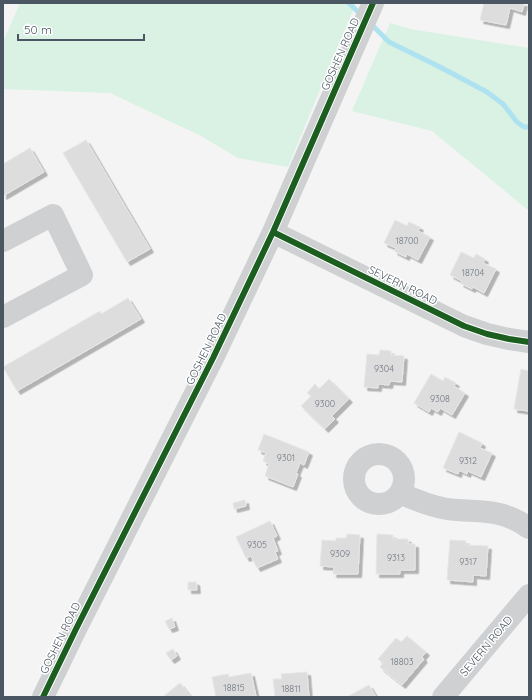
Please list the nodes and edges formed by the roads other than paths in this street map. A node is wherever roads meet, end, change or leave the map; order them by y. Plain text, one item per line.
1 (373, 3) edge
2 (273, 232) junction
3 (3, 241) edge
4 (3, 317) edge
5 (529, 342) edge
6 (400, 493) dead end
7 (529, 528) edge
8 (529, 595) edge
9 (43, 697) edge
10 (443, 697) edge

1 - 2 street, GOSHEN ROAD
2 - 5 street, SEVERN ROAD
2 - 9 street, GOSHEN ROAD
3 - 4 street
6 - 7 street
8 - 10 street, SEVERN ROAD

